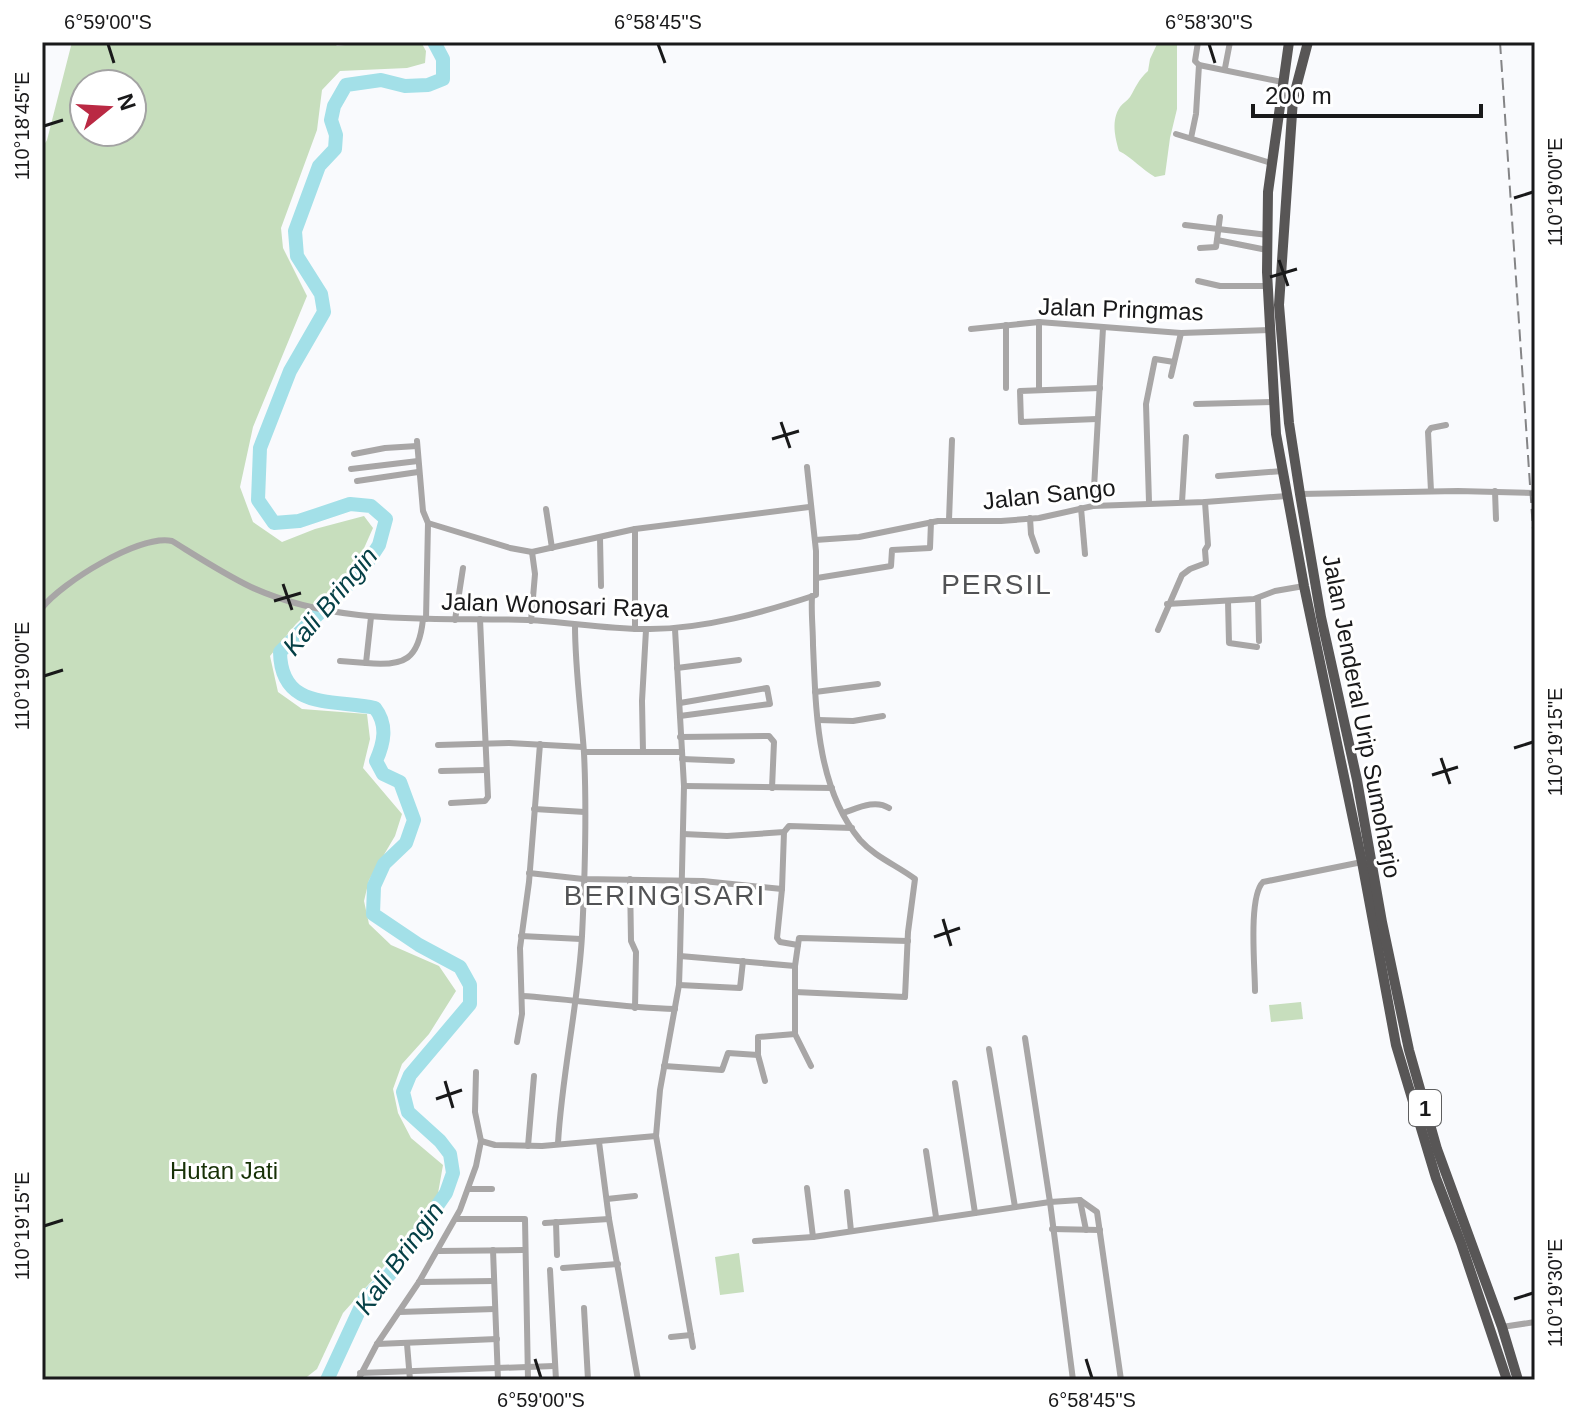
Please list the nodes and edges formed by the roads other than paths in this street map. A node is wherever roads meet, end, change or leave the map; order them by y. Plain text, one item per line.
1 (1198, 42) edge
2 (1230, 42) edge
3 (1308, 42) edge
4 (1286, 43) edge
5 (1199, 65) junction
6 (1225, 68) dead end
7 (1282, 82) junction
8 (1176, 134) dead end
9 (1191, 138) junction
10 (1271, 163) junction
11 (1220, 217) dead end
12 (1185, 225) dead end
13 (1218, 229) junction
14 (1268, 235) junction
15 (1217, 240) junction
16 (1200, 248) dead end
17 (1267, 250) junction
18 (1198, 281) dead end
19 (1268, 286) junction
20 (1039, 322) junction
21 (1006, 325) junction
22 (1103, 328) junction
23 (971, 329) dead end
24 (1270, 330) junction
25 (1181, 333) junction
26 (1174, 362) junction
27 (1171, 376) dead end
28 (1006, 388) dead end
29 (1100, 388) junction
30 (1039, 390) junction
31 (1274, 402) junction
32 (1196, 404) dead end
33 (1097, 419) junction
34 (1446, 425) dead end
35 (1186, 437) dead end
36 (952, 440) dead end
37 (367, 453) junction
38 (354, 454) dead end
39 (418, 461) junction
40 (370, 467) junction
41 (807, 467) dead end
42 (351, 469) dead end
43 (1283, 471) junction
44 (418, 472) junction
45 (1218, 476) dead end
46 (357, 481) dead end
47 (1431, 491) junction
48 (1495, 491) junction
49 (1535, 493) edge
50 (1300, 494) junction
51 (1288, 496) junction
52 (1149, 502) junction
53 (1182, 502) junction
54 (1205, 502) junction
55 (1093, 506) junction
56 (809, 507) junction
57 (1081, 508) junction
58 (546, 509) dead end
59 (1030, 518) junction
60 (1496, 519) dead end
61 (949, 520) junction
62 (931, 522) junction
63 (428, 523) junction
64 (635, 529) junction
65 (600, 538) junction
66 (815, 540) junction
67 (552, 548) junction
68 (1037, 551) dead end
69 (532, 552) junction
70 (1085, 554) dead end
71 (463, 568) dead end
72 (817, 578) junction
73 (601, 586) dead end
74 (1304, 586) junction
75 (814, 595) junction
76 (1258, 598) junction
77 (1228, 601) junction
78 (1167, 604) junction
79 (42, 608) edge
80 (371, 617) junction
81 (424, 619) junction
82 (480, 619) junction
83 (455, 620) junction
84 (531, 621) junction
85 (575, 625) junction
86 (635, 629) junction
87 (675, 629) junction
88 (646, 630) junction
89 (1158, 630) dead end
90 (739, 660) dead end
91 (340, 661) dead end
92 (366, 663) junction
93 (677, 668) junction
94 (878, 684) dead end
95 (815, 692) junction
96 (680, 703) junction
97 (680, 716) junction
98 (883, 716) dead end
99 (818, 720) junction
100 (680, 737) junction
101 (485, 744) junction
102 (540, 744) junction
103 (438, 745) dead end
104 (583, 749) junction
105 (643, 752) junction
106 (682, 755) junction
107 (732, 761) dead end
108 (486, 770) junction
109 (441, 771) dead end
110 (684, 786) junction
111 (772, 788) junction
112 (832, 788) junction
113 (451, 803) dead end
114 (889, 808) dead end
115 (534, 809) junction
116 (585, 812) junction
117 (843, 813) junction
118 (852, 828) junction
119 (784, 832) junction
120 (683, 834) junction
121 (1362, 862) junction
122 (529, 873) junction
123 (583, 879) junction
124 (630, 879) junction
125 (680, 882) junction
126 (782, 889) junction
127 (521, 936) junction
128 (581, 939) junction
129 (908, 941) junction
130 (798, 945) junction
131 (680, 956) junction
132 (743, 961) junction
133 (795, 966) junction
134 (679, 985) junction
135 (1255, 991) dead end
136 (795, 992) junction
137 (522, 996) junction
138 (575, 999) junction
139 (635, 1008) junction
140 (675, 1009) junction
141 (795, 1034) junction
142 (1025, 1038) dead end
143 (517, 1042) dead end
144 (989, 1049) dead end
145 (758, 1055) junction
146 (664, 1066) junction
147 (811, 1066) dead end
148 (476, 1072) dead end
149 (534, 1076) dead end
150 (765, 1081) dead end
151 (955, 1083) dead end
152 (656, 1136) junction
153 (481, 1141) junction
154 (599, 1142) junction
155 (558, 1143) junction
156 (528, 1146) junction
157 (926, 1151) dead end
158 (807, 1188) dead end
159 (468, 1189) junction
160 (492, 1189) dead end
161 (847, 1192) dead end
162 (635, 1196) dead end
163 (607, 1199) junction
164 (1080, 1200) junction
165 (1050, 1202) junction
166 (1015, 1207) junction
167 (975, 1213) junction
168 (936, 1217) junction
169 (456, 1219) junction
170 (609, 1219) junction
171 (556, 1222) junction
172 (545, 1223) dead end
173 (1052, 1229) junction
174 (1086, 1230) junction
175 (1100, 1230) junction
176 (851, 1231) junction
177 (813, 1237) junction
178 (755, 1241) dead end
179 (493, 1250) junction
180 (523, 1250) junction
181 (438, 1251) junction
182 (557, 1255) dead end
183 (618, 1264) junction
184 (563, 1268) dead end
185 (550, 1270) dead end
186 (494, 1281) junction
187 (419, 1282) junction
188 (584, 1308) dead end
189 (495, 1309) junction
190 (399, 1312) junction
191 (1535, 1322) edge
192 (1502, 1327) junction
193 (691, 1335) junction
194 (671, 1337) dead end
195 (497, 1339) junction
196 (377, 1344) junction
197 (407, 1344) junction
198 (693, 1347) dead end
199 (554, 1366) junction
200 (527, 1367) junction
201 (497, 1369) junction
202 (468, 1371) junction
203 (410, 1376) edge
204 (439, 1376) edge
205 (359, 1377) edge
206 (469, 1380) edge
207 (498, 1380) edge
208 (528, 1380) edge
209 (556, 1380) edge
210 (588, 1380) edge
211 (638, 1380) edge
212 (1073, 1380) edge
213 (1121, 1380) edge
214 (1507, 1380) edge
215 (1518, 1380) edge

1 - 5 street
2 - 6 street
3 - 50 highway, Jalan Jenderal Urip Sumoharjo / 1
4 - 7 highway, Jalan Jenderal Urip Sumoharjo / 1
5 - 7 street
5 - 9 street
7 - 10 highway, Jalan Jenderal Urip Sumoharjo / 1
8 - 9 street
9 - 10 street
10 - 14 highway, Jalan Jenderal Urip Sumoharjo / 1
11 - 13 street
12 - 13 street
13 - 14 street
13 - 15 street
14 - 17 highway, Jalan Jenderal Urip Sumoharjo / 1
15 - 16 street
15 - 17 street
17 - 19 highway, Jalan Jenderal Urip Sumoharjo / 1
18 - 19 street
19 - 24 highway, Jalan Jenderal Urip Sumoharjo / 1
20 - 21 street, Jalan Pringmas
20 - 22 street, Jalan Pringmas
20 - 30 street
21 - 23 street, Jalan Pringmas
21 - 28 street
22 - 25 street, Jalan Pringmas
22 - 29 street
24 - 25 street, Jalan Pringmas
24 - 31 highway, Jalan Jenderal Urip Sumoharjo / 1
25 - 26 street
26 - 27 street
26 - 52 street
29 - 30 street
29 - 33 street
30 - 33 street
31 - 32 street
31 - 43 highway, Jalan Jenderal Urip Sumoharjo / 1
33 - 55 street
34 - 47 street
35 - 53 street
36 - 61 street
37 - 38 street
37 - 39 street
37 - 40 street
39 - 40 street
39 - 44 street
40 - 42 street
41 - 56 street
43 - 45 street
43 - 51 highway, Jalan Jenderal Urip Sumoharjo / 1
44 - 46 street
44 - 63 street
47 - 48 street
47 - 50 street
48 - 49 street
48 - 60 street
50 - 192 highway, Jalan Jenderal Urip Sumoharjo / 1
51 - 54 street, Jalan Sango
51 - 74 highway, Jalan Jenderal Urip Sumoharjo / 1
52 - 53 street, Jalan Sango
52 - 55 street, Jalan Sango
53 - 54 street, Jalan Sango
54 - 78 street
55 - 57 street, Jalan Sango
56 - 64 street
56 - 66 street
57 - 59 street, Jalan Sango
57 - 70 street
58 - 67 street
59 - 61 street, Jalan Sango
59 - 68 street
61 - 62 street, Jalan Sango
62 - 66 street, Jalan Sango
62 - 72 street
63 - 69 street
63 - 81 street
64 - 65 street
64 - 86 street
65 - 67 street
65 - 73 street
66 - 72 street
67 - 69 street
69 - 84 street
71 - 83 street
72 - 75 street
74 - 76 street
74 - 121 highway, Jalan Jenderal Urip Sumoharjo / 1
75 - 87 street, Jalan Wonosari Raya
75 - 95 street
76 - 77 street
76 - 77 street
77 - 78 street
78 - 89 street
79 - 80 street, Jalan Wonosari Raya
80 - 81 street, Jalan Wonosari Raya
80 - 92 street
81 - 83 street, Jalan Wonosari Raya
81 - 92 street
82 - 83 street, Jalan Wonosari Raya
82 - 84 street, Jalan Wonosari Raya
82 - 101 street
84 - 85 street, Jalan Wonosari Raya
85 - 86 street, Jalan Wonosari Raya
85 - 104 street
86 - 88 street, Jalan Wonosari Raya
87 - 88 street, Jalan Wonosari Raya
87 - 93 street
88 - 105 street
90 - 93 street
91 - 92 street
93 - 96 street
94 - 95 street
95 - 99 street
96 - 97 street
96 - 97 street
97 - 100 street
98 - 99 street
99 - 112 street
100 - 106 street
100 - 111 street
101 - 102 street
101 - 103 street
101 - 108 street
102 - 104 street
102 - 115 street
104 - 105 street
104 - 116 street
105 - 106 street
106 - 107 street
106 - 110 street
108 - 109 street
108 - 113 street
110 - 111 street
110 - 120 street
111 - 112 street
112 - 117 street
114 - 117 street
115 - 116 street
115 - 122 street
116 - 123 street
117 - 118 street
118 - 119 street
118 - 129 street
119 - 120 street
119 - 126 street
120 - 125 street
121 - 135 street
121 - 214 highway, Jalan Jenderal Urip Sumoharjo / 1
122 - 123 street
122 - 127 street
123 - 124 street
123 - 128 street
124 - 125 street
124 - 139 street
125 - 126 street
125 - 131 street
126 - 130 street
127 - 128 street
127 - 137 street
128 - 138 street
129 - 130 street
129 - 136 street
130 - 133 street
131 - 132 street
131 - 134 street
132 - 133 street
132 - 134 street
133 - 136 street
134 - 140 street
136 - 141 street
137 - 138 street
137 - 143 street
138 - 139 street
138 - 155 street
139 - 140 street
140 - 146 street
141 - 145 street
141 - 147 street
142 - 165 street
144 - 166 street
145 - 146 street
145 - 150 street
146 - 152 street
148 - 153 street
149 - 156 street
151 - 167 street
152 - 154 street
152 - 193 street
153 - 156 street
153 - 159 street
154 - 155 street
154 - 163 street
155 - 156 street
157 - 168 street
158 - 177 street
159 - 160 street
159 - 169 street
161 - 176 street
162 - 163 street
163 - 170 street
164 - 165 street
164 - 174 street
164 - 175 street
165 - 166 street
165 - 173 street
166 - 167 street
167 - 168 street
168 - 176 street
169 - 180 street
169 - 181 street
170 - 171 street
170 - 183 street
171 - 172 street
171 - 182 street
173 - 174 street
173 - 212 street
174 - 175 street
175 - 213 street
176 - 177 street
177 - 178 street
179 - 180 street
179 - 181 street
179 - 186 street
180 - 200 street
181 - 187 street
183 - 184 street
183 - 211 street
185 - 199 street
186 - 187 street
186 - 189 street
187 - 190 street
188 - 210 street
189 - 190 street
189 - 195 street
190 - 196 street
191 - 192 street
192 - 215 highway, Jalan Jenderal Urip Sumoharjo / 1
193 - 194 street
193 - 198 street
195 - 197 street
195 - 201 street
196 - 197 street
196 - 205 street
197 - 203 street
199 - 200 street
199 - 209 street
200 - 201 street
200 - 208 street
201 - 202 street
201 - 207 street
202 - 204 street
202 - 206 street
203 - 204 street
203 - 205 street

